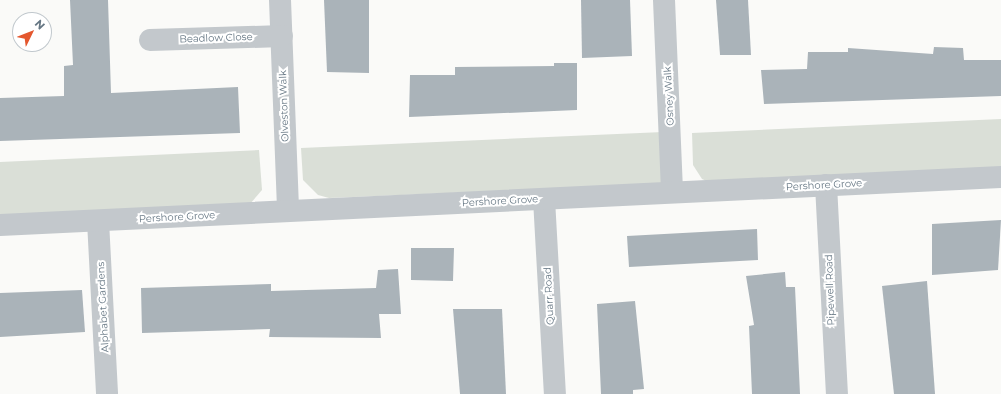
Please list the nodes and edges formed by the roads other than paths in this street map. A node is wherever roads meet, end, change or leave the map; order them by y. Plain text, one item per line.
1 (280, 0) edge
2 (664, 0) edge
3 (282, 36) junction
4 (150, 40) dead end
5 (1001, 177) edge
6 (826, 185) junction
7 (672, 192) junction
8 (544, 199) junction
9 (288, 211) junction
10 (98, 220) junction
11 (0, 225) edge
12 (107, 394) edge
13 (554, 394) edge
14 (837, 394) edge

1 - 3 street, Olveston Walk
2 - 7 street, Osney Walk
3 - 4 street, Beadlow Close
3 - 9 street, Olveston Walk
5 - 6 street, Pershore Grove
6 - 7 street, Pershore Grove
6 - 14 street, Pipewell Road
7 - 8 street, Pershore Grove
8 - 9 street, Pershore Grove
8 - 13 street, Quarr Road
9 - 10 street, Pershore Grove
10 - 11 street, Pershore Grove
10 - 12 street, Alphabet Gardens

